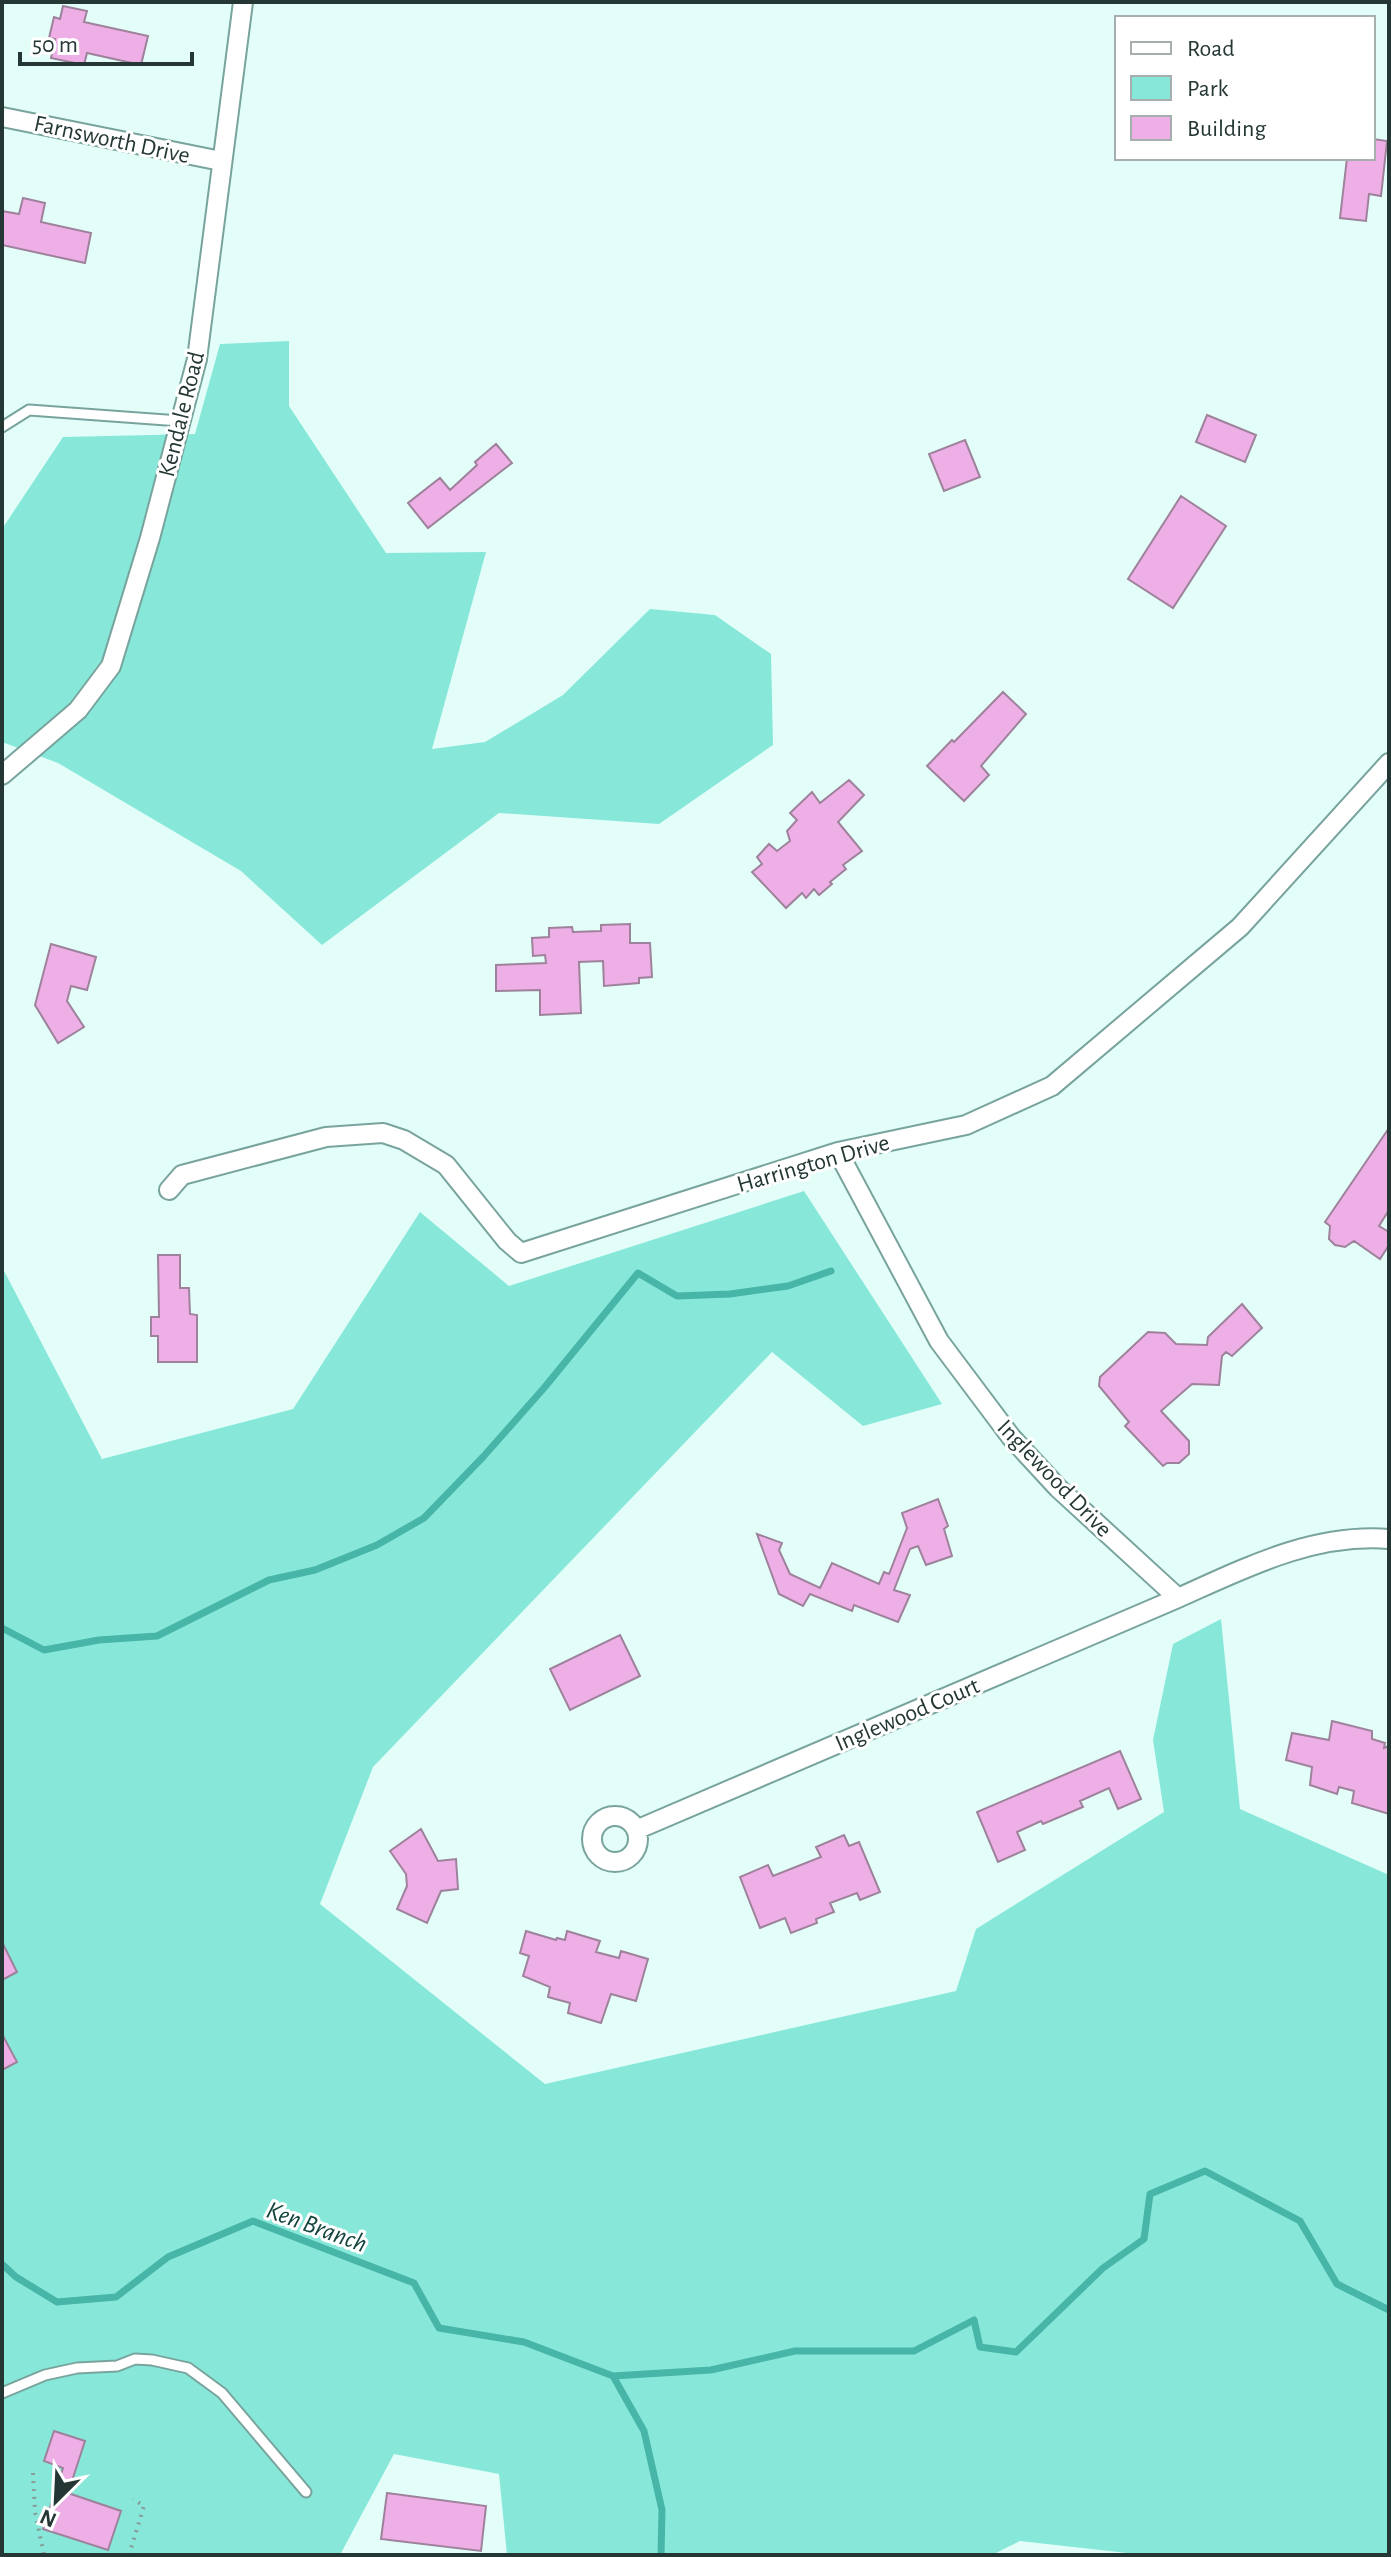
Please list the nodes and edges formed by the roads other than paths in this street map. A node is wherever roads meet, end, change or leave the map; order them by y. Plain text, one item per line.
1 (243, 2) edge
2 (2, 117) edge
3 (221, 161) junction
4 (180, 421) junction
5 (2, 427) edge
6 (1389, 763) edge
7 (2, 775) edge
8 (838, 1152) junction
9 (169, 1190) dead end
10 (1389, 1539) edge
11 (1178, 1598) junction
12 (636, 1830) dead end
13 (2, 2393) edge
14 (306, 2492) dead end

1 - 3 street, Kendale Road
2 - 3 street, Farnsworth Drive
3 - 4 street, Kendale Road
4 - 5 lane
4 - 7 street, Kendale Road
6 - 8 street, Harrington Drive
8 - 9 street, Harrington Drive
8 - 11 street, Inglewood Drive
10 - 11 street
11 - 12 street, Inglewood Court
13 - 14 lane

